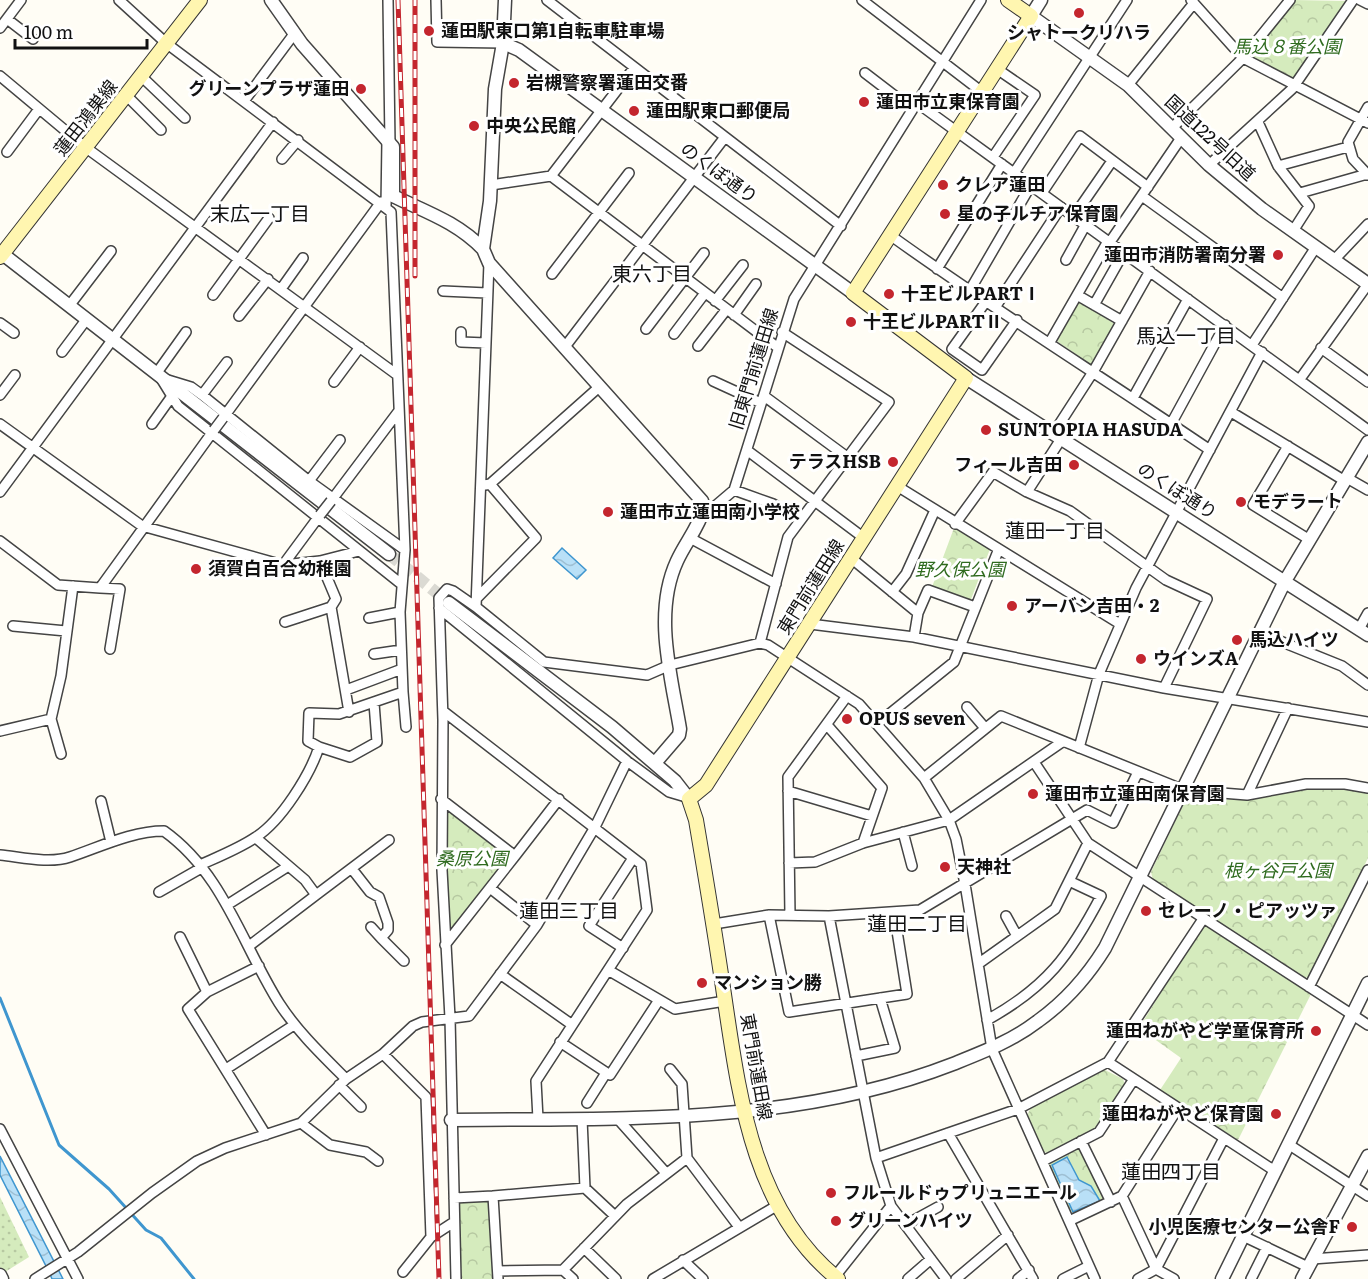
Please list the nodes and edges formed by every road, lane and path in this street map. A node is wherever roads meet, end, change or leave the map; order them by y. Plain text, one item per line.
1 (21, 0) edge
2 (119, 0) edge
3 (200, 0) edge
4 (271, 0) edge
5 (388, 0) edge
6 (436, 0) edge
7 (505, 0) edge
8 (547, 0) edge
9 (862, 0) edge
10 (981, 0) edge
11 (1008, 0) edge
12 (1041, 0) edge
13 (1127, 0) edge
14 (1290, 0) edge
15 (1353, 0) edge
16 (1360, 0) edge
17 (1193, 2) edge
18 (1368, 4) edge
19 (1031, 16) junction
20 (7, 19) junction
21 (0, 28) edge
22 (294, 34) junction
23 (33, 39) dead end
24 (166, 43) junction
25 (503, 43) junction
26 (1089, 55) junction
27 (1244, 58) junction
28 (941, 61) junction
29 (634, 68) junction
30 (997, 69) junction
31 (865, 73) dead end
32 (0, 76) edge
33 (141, 76) junction
34 (1128, 85) junction
35 (1295, 85) junction
36 (982, 92) junction
37 (126, 95) junction
38 (244, 101) junction
39 (914, 105) junction
40 (1368, 107) edge
41 (39, 109) junction
42 (602, 110) junction
43 (185, 118) dead end
44 (273, 122) junction
45 (1257, 122) junction
46 (1364, 122) edge
47 (1172, 128) junction
48 (161, 130) dead end
49 (957, 131) junction
50 (725, 137) junction
51 (1181, 138) junction
52 (298, 140) junction
53 (388, 142) junction
54 (85, 147) junction
55 (1348, 147) junction
56 (7, 152) dead end
57 (993, 158) junction
58 (282, 159) dead end
59 (1112, 161) junction
60 (1002, 164) junction
61 (1209, 165) junction
62 (1278, 166) junction
63 (629, 173) dead end
64 (1014, 173) junction
65 (1367, 174) edge
66 (551, 176) junction
67 (695, 178) junction
68 (491, 185) junction
69 (1031, 185) junction
70 (1148, 187) junction
71 (1042, 193) junction
72 (1300, 193) junction
73 (1142, 195) junction
74 (384, 204) junction
75 (1061, 207) junction
76 (600, 213) junction
77 (1074, 216) junction
78 (269, 218) dead end
79 (1086, 224) junction
80 (1368, 224) edge
81 (195, 226) junction
82 (841, 226) junction
83 (1293, 231) junction
84 (890, 235) junction
85 (1109, 241) junction
86 (644, 246) junction
87 (1316, 247) junction
88 (483, 249) junction
89 (111, 251) dead end
90 (1124, 252) junction
91 (704, 253) dead end
92 (1, 255) edge
93 (303, 258) dead end
94 (241, 259) junction
95 (1066, 260) dead end
96 (1334, 260) junction
97 (489, 263) junction
98 (743, 265) dead end
99 (815, 266) junction
100 (937, 269) junction
101 (1150, 271) junction
102 (552, 274) dead end
103 (684, 278) junction
104 (268, 279) junction
105 (756, 284) dead end
106 (1368, 284) edge
107 (281, 289) junction
108 (970, 290) junction
109 (443, 291) dead end
110 (487, 293) junction
111 (705, 293) junction
112 (852, 293) junction
113 (213, 295) dead end
114 (1077, 295) junction
115 (1283, 297) junction
116 (1188, 299) junction
117 (715, 301) junction
118 (991, 303) junction
119 (1094, 305) junction
120 (69, 306) junction
121 (305, 307) junction
122 (730, 312) junction
123 (239, 316) dead end
124 (86, 320) junction
125 (1017, 320) junction
126 (1122, 321) junction
127 (0, 322) edge
128 (1225, 325) junction
129 (645, 329) dead end
130 (186, 332) dead end
131 (461, 332) dead end
132 (782, 332) junction
133 (14, 333) dead end
134 (674, 334) dead end
135 (112, 340) junction
136 (1050, 342) junction
137 (486, 344) junction
138 (1252, 345) junction
139 (698, 346) dead end
140 (360, 347) junction
141 (777, 347) junction
142 (564, 348) junction
143 (1321, 348) junction
144 (62, 352) dead end
145 (1262, 352) junction
146 (227, 362) dead end
147 (1093, 372) junction
148 (396, 374) junction
149 (15, 375) dead end
150 (158, 376) junction
151 (966, 378) junction
152 (1300, 379) junction
153 (334, 381) dead end
154 (713, 381) dead end
155 (1368, 382) edge
156 (598, 388) junction
157 (0, 395) edge
158 (202, 395) junction
159 (172, 396) junction
160 (1133, 398) junction
161 (763, 399) junction
162 (398, 412) junction
163 (1231, 412) junction
164 (225, 416) junction
165 (0, 424) edge
166 (152, 424) dead end
167 (1171, 424) junction
168 (1368, 430) edge
169 (213, 431) junction
170 (1057, 437) junction
171 (340, 440) dead end
172 (1368, 442) edge
173 (1288, 446) junction
174 (32, 448) junction
175 (1210, 450) junction
176 (748, 451) junction
177 (848, 457) junction
178 (1346, 479) junction
179 (309, 481) junction
180 (487, 485) junction
181 (897, 486) junction
182 (734, 490) junction
183 (1368, 490) edge
184 (0, 492) edge
185 (1027, 492) junction
186 (332, 500) junction
187 (813, 501) junction
188 (704, 508) junction
189 (935, 510) junction
190 (1177, 512) junction
191 (319, 516) junction
192 (800, 520) junction
193 (955, 524) junction
194 (142, 526) junction
195 (690, 538) junction
196 (864, 538) junction
197 (1310, 540) junction
198 (0, 541) edge
199 (405, 550) junction
200 (998, 550) junction
201 (359, 552) junction
202 (388, 554) tunnel mouth
203 (851, 558) junction
204 (320, 561) junction
205 (283, 565) junction
206 (1148, 568) junction
207 (1285, 581) junction
208 (400, 583) junction
209 (776, 584) junction
210 (73, 586) junction
211 (100, 588) junction
212 (892, 592) junction
213 (477, 603) junction
214 (444, 606) junction
215 (975, 607) junction
216 (331, 608) junction
217 (400, 612) junction
218 (918, 614) junction
219 (1368, 614) edge
220 (369, 618) dead end
221 (285, 622) dead end
222 (810, 624) junction
223 (1120, 624) junction
224 (13, 626) dead end
225 (66, 631) junction
226 (1363, 632) edge
227 (1260, 633) junction
228 (914, 637) junction
229 (760, 643) junction
230 (962, 647) junction
231 (111, 649) dead end
232 (401, 650) junction
233 (374, 654) dead end
234 (788, 658) junction
235 (670, 665) junction
236 (402, 669) junction
237 (1099, 674) junction
238 (1368, 686) edge
239 (1164, 688) junction
240 (346, 690) junction
241 (403, 692) junction
242 (847, 696) junction
243 (1228, 700) junction
244 (374, 703) junction
245 (967, 707) dead end
246 (1288, 708) junction
247 (442, 711) junction
248 (349, 712) junction
249 (51, 719) junction
250 (1368, 722) edge
251 (877, 724) junction
252 (827, 725) junction
253 (406, 727) dead end
254 (985, 728) junction
255 (0, 731) edge
256 (1062, 742) junction
257 (319, 747) junction
258 (1079, 748) junction
259 (61, 754) dead end
260 (627, 761) junction
261 (1034, 762) junction
262 (655, 763) junction
263 (1138, 772) junction
264 (924, 778) junction
265 (1368, 788) edge
266 (1184, 790) junction
267 (788, 791) junction
268 (1247, 795) junction
269 (441, 798) junction
270 (559, 799) junction
271 (688, 799) junction
272 (101, 801) dead end
273 (872, 816) junction
274 (1072, 819) junction
275 (949, 820) junction
276 (595, 827) junction
277 (903, 832) junction
278 (256, 837) junction
279 (388, 840) dead end
280 (111, 842) junction
281 (862, 843) junction
282 (1088, 843) junction
283 (0, 855) edge
284 (515, 856) junction
285 (633, 858) junction
286 (789, 863) junction
287 (203, 866) junction
288 (912, 866) dead end
289 (287, 867) junction
290 (352, 869) junction
291 (1368, 870) edge
292 (1141, 878) junction
293 (1069, 881) junction
294 (965, 884) junction
295 (490, 888) junction
296 (159, 892) dead end
297 (316, 895) junction
298 (227, 905) junction
299 (894, 912) junction
300 (769, 915) junction
301 (790, 915) junction
302 (829, 916) junction
303 (1006, 916) dead end
304 (1203, 918) junction
305 (537, 924) junction
306 (714, 924) junction
307 (371, 927) dead end
308 (1017, 936) junction
309 (180, 938) dead end
310 (381, 938) junction
311 (445, 945) junction
312 (249, 946) junction
313 (622, 948) junction
314 (404, 961) dead end
315 (978, 964) junction
316 (259, 966) junction
317 (608, 970) junction
318 (500, 974) junction
319 (1368, 983) edge
320 (1309, 987) junction
321 (207, 992) junction
322 (880, 999) junction
323 (658, 1000) junction
324 (725, 1001) junction
325 (846, 1003) junction
326 (1352, 1015) junction
327 (450, 1018) junction
328 (987, 1020) junction
329 (294, 1024) junction
330 (571, 1024) junction
331 (1368, 1025) edge
332 (560, 1042) junction
333 (992, 1049) junction
334 (382, 1054) junction
335 (856, 1056) junction
336 (1108, 1062) junction
337 (226, 1069) junction
338 (670, 1069) dead end
339 (606, 1073) junction
340 (1134, 1079) junction
341 (343, 1082) junction
342 (862, 1093) junction
343 (587, 1103) dead end
344 (361, 1107) dead end
345 (1178, 1108) junction
346 (1018, 1109) junction
347 (744, 1111) junction
348 (685, 1114) junction
349 (617, 1118) junction
350 (538, 1119) junction
351 (582, 1119) junction
352 (452, 1120) junction
353 (301, 1123) junction
354 (0, 1129) edge
355 (948, 1133) junction
356 (266, 1134) junction
357 (1224, 1138) junction
358 (1081, 1141) junction
359 (1288, 1144) junction
360 (1368, 1156) edge
361 (687, 1158) junction
362 (876, 1158) junction
363 (378, 1161) dead end
364 (1043, 1161) junction
365 (1275, 1172) junction
366 (666, 1173) junction
367 (1352, 1186) junction
368 (585, 1188) junction
369 (493, 1196) junction
370 (1122, 1196) junction
371 (1368, 1196) edge
372 (454, 1198) junction
373 (1111, 1202) junction
374 (778, 1205) junction
375 (891, 1206) junction
376 (938, 1207) dead end
377 (615, 1216) junction
378 (1069, 1221) junction
379 (454, 1222) junction
380 (905, 1225) junction
381 (740, 1227) junction
382 (1008, 1235) junction
383 (1243, 1236) junction
384 (431, 1237) junction
385 (1267, 1247) junction
386 (584, 1248) junction
387 (1368, 1255) edge
388 (69, 1258) junction
389 (931, 1259) junction
390 (683, 1260) junction
391 (1087, 1267) junction
392 (1156, 1269) junction
393 (1307, 1269) edge
394 (563, 1270) junction
395 (403, 1272) dead end
396 (498, 1275) edge
397 (1031, 1275) edge
398 (835, 1278) edge
399 (35, 1279) edge
400 (78, 1279) edge
401 (456, 1279) edge
402 (573, 1279) edge
403 (616, 1279) edge
404 (653, 1279) edge
405 (703, 1279) edge
406 (908, 1279) edge
407 (946, 1279) edge
408 (956, 1279) edge
409 (1018, 1279) edge
410 (1063, 1279) edge
411 (1095, 1279) edge
412 (1138, 1279) edge
413 (1174, 1279) edge
414 (1222, 1279) edge
415 (1251, 1279) edge

1 - 20 street
2 - 24 street
3 - 24 main road, 蓮田鴻巣線
4 - 22 street
5 - 53 street
6 - 25 street
7 - 25 street
8 - 29 street
9 - 28 street
10 - 28 street, 旧東門前蓮田線
11 - 19 main road
12 - 19 street
13 - 26 street
14 - 27 street
15 - 35 street
16 - 18 street
17 - 27 street
17 - 34 street
19 - 26 street, 国道122号旧道
19 - 30 main road
20 - 21 street
20 - 23 street
22 - 38 street
22 - 53 street
24 - 33 main road, 蓮田鴻巣線
24 - 38 street
25 - 42 street, のくぼ通り
25 - 68 street
26 - 34 street, 国道122号旧道
26 - 64 street
27 - 35 street
27 - 47 street
28 - 36 street
28 - 39 street, 旧東門前蓮田線
29 - 42 street
29 - 50 street
30 - 36 main road
30 - 57 street
31 - 39 street
32 - 41 street
33 - 37 main road, 蓮田鴻巣線
33 - 43 street
34 - 47 street, 国道122号旧道
35 - 45 street
35 - 46 street
36 - 49 main road
37 - 48 street
37 - 54 main road, 蓮田鴻巣線
38 - 44 street
39 - 49 street
39 - 82 street, 旧東門前蓮田線
40 - 46 street
41 - 54 street
41 - 56 street
42 - 66 street
42 - 67 street, のくぼ通り
44 - 52 street
44 - 81 street
45 - 61 street
45 - 62 street
46 - 55 street
47 - 51 street, 国道122号旧道
49 - 57 street
49 - 84 main road
50 - 67 street
50 - 82 street
51 - 61 street, 国道122号旧道
51 - 70 street
52 - 58 street
52 - 74 street
53 - 74 street
53 - 88 street
54 - 81 street
54 - 92 main road, 蓮田鴻巣線
55 - 62 street
55 - 65 street
57 - 60 street
59 - 70 street
59 - 71 street
59 - 77 street
60 - 64 street
60 - 100 street
61 - 83 street, 国道122号旧道
62 - 72 street
63 - 76 street
64 - 69 street
65 - 72 street
66 - 68 street
66 - 76 street
67 - 86 street
67 - 99 street, のくぼ通り
68 - 88 street
69 - 71 street
69 - 108 street
70 - 73 street
71 - 75 street
72 - 83 street
73 - 85 street
73 - 115 street
74 - 121 street
74 - 148 street
75 - 77 street
75 - 118 street
76 - 86 street
76 - 102 street
77 - 79 street
78 - 94 street
79 - 85 street
79 - 95 street
80 - 96 street
81 - 94 street
81 - 135 street
82 - 99 street, 旧東門前蓮田線
83 - 87 street, 国道122号旧道
84 - 100 street
84 - 112 main road
85 - 90 street
85 - 114 street
86 - 103 street
86 - 142 street
87 - 96 street, 国道122号旧道
87 - 115 street
88 - 97 street
89 - 120 street
90 - 101 street
90 - 119 street
91 - 103 street
92 - 120 street
93 - 107 street
94 - 104 street
94 - 113 street
96 - 106 street, 国道122号旧道
97 - 110 street
97 - 142 street
98 - 117 street
99 - 112 street, のくぼ通り
99 - 132 street, 旧東門前蓮田線
100 - 108 street
101 - 116 street
101 - 126 street
103 - 111 street
103 - 129 street
104 - 107 street
104 - 123 street
105 - 122 street
106 - 143 street
107 - 121 street
108 - 118 street
109 - 110 street
110 - 137 street
111 - 117 street
111 - 134 street
112 - 151 main road
114 - 119 street
114 - 136 street
115 - 138 street
116 - 128 street
116 - 160 street
117 - 122 street
118 - 125 street
118 - 125 street
119 - 126 street
120 - 124 street
121 - 140 street
121 - 164 street
122 - 139 street
122 - 141 street
124 - 135 street
124 - 144 street
125 - 136 street
126 - 147 street
127 - 133 street
128 - 138 street
128 - 167 street
130 - 150 street
131 - 137 street
132 - 141 street, 旧東門前蓮田線
132 - 177 street
135 - 150 street
135 - 174 street
136 - 147 street
137 - 180 street
138 - 145 street
140 - 148 street
140 - 153 street
141 - 161 street, 旧東門前蓮田線
142 - 156 street
143 - 152 street
143 - 155 street
145 - 152 street
145 - 163 street
146 - 158 street
147 - 160 street
147 - 170 street
148 - 162 street
149 - 157 street
150 - 158 street
150 - 159 street
150 - 202 street
151 - 170 street, のくぼ通り
151 - 181 main road, 東門前蓮田線
152 - 168 street
154 - 161 street
156 - 180 street
156 - 188 street
158 - 164 street
159 - 166 street
159 - 169 street
160 - 167 street
161 - 176 street, 旧東門前蓮田線
161 - 177 street
162 - 186 street
162 - 199 street
163 - 173 street
163 - 175 street
164 - 169 street, bridge
164 - 179 street
165 - 174 street
167 - 175 street
169 - 191 street
169 - 194 street
170 - 185 street
170 - 190 street, のくぼ通り
171 - 179 street
172 - 178 street
173 - 178 street
173 - 197 street
174 - 184 street
174 - 194 street
175 - 190 street
176 - 182 street, 旧東門前蓮田線
176 - 187 street
177 - 187 street
178 - 183 street
178 - 197 street
179 - 186 street
180 - 213 street
180 - 213 street
181 - 189 street
181 - 196 main road, 東門前蓮田線
182 - 188 street
182 - 192 street
185 - 193 street
185 - 206 street
186 - 191 street, bridge
186 - 199 street
187 - 192 street
187 - 196 street
188 - 195 street
189 - 193 street
189 - 212 street
190 - 206 street
190 - 207 street, のくぼ通り
191 - 201 street
191 - 205 street
192 - 209 street
193 - 200 street
194 - 205 street
194 - 211 street
195 - 209 street
195 - 235 street
196 - 203 main road, 東門前蓮田線
197 - 207 street
198 - 210 street
199 - 208 street
200 - 215 street
200 - 223 street
201 - 204 street
201 - 208 street
203 - 212 street
203 - 222 main road, 東門前蓮田線
204 - 205 street
204 - 216 street
206 - 223 street
206 - 239 street
207 - 226 street, のくぼ通り
207 - 227 street
208 - 217 street
209 - 229 street
210 - 211 street
210 - 225 street
211 - 231 street
212 - 218 street
213 - 214 street
213 - 235 street
214 - 247 street
214 - 260 street
214 - 262 street
215 - 218 street
215 - 230 street
216 - 221 street
216 - 240 street
217 - 220 street
217 - 232 street
218 - 228 street
219 - 226 street
222 - 228 street
222 - 234 main road, 東門前蓮田線
223 - 237 street
224 - 225 street
225 - 249 street
227 - 238 street
227 - 243 street
228 - 230 street
229 - 234 street
229 - 235 street
230 - 237 street
230 - 251 street
232 - 233 street
232 - 236 street
234 - 242 street
234 - 271 main road, 東門前蓮田線
235 - 262 street
236 - 240 street
236 - 241 street
237 - 239 street
237 - 258 street
239 - 243 street
240 - 248 street
241 - 244 street
241 - 253 street
242 - 251 street
242 - 252 street
243 - 246 street
243 - 266 street
244 - 248 street
244 - 257 street
245 - 254 street
246 - 250 street
246 - 268 street
247 - 269 street
247 - 270 street
248 - 257 street
249 - 255 street
249 - 259 street
251 - 264 street
252 - 267 street
252 - 273 street
254 - 256 street
254 - 264 street
256 - 258 street
256 - 261 street
257 - 278 street
258 - 263 street
260 - 271 street
260 - 276 street
261 - 274 street
261 - 275 street
262 - 271 street
263 - 266 street
263 - 274 street
264 - 275 street
265 - 268 street
266 - 268 street
266 - 292 street
267 - 273 street
267 - 286 street
269 - 284 street
269 - 311 street
270 - 276 street
270 - 284 street
271 - 306 main road, 東門前蓮田線
272 - 280 street
273 - 281 street
274 - 282 street
274 - 294 street
275 - 277 street
275 - 294 street
276 - 285 street
276 - 305 street
277 - 281 street
277 - 288 street
278 - 287 street
278 - 289 street
279 - 290 street
280 - 283 street
280 - 287 street
281 - 286 street
282 - 292 street
282 - 293 street
284 - 295 street
285 - 313 street
285 - 313 street
286 - 301 street
287 - 296 street
287 - 298 street
289 - 297 street
289 - 298 street
290 - 297 street
290 - 310 street
291 - 320 street
292 - 304 street
292 - 333 street
293 - 308 street
293 - 328 street
294 - 299 street
294 - 315 street
295 - 305 street
295 - 311 street
297 - 312 street
298 - 312 street
299 - 302 street
299 - 322 street
300 - 301 street
300 - 306 street
300 - 325 street
301 - 302 street
302 - 325 street
303 - 308 street
304 - 320 street
304 - 336 street
305 - 318 street
306 - 324 main road, 東門前蓮田線
307 - 310 street
308 - 315 street
309 - 321 street
310 - 314 street
311 - 327 street
312 - 316 street
313 - 317 street
315 - 328 street
316 - 321 street
316 - 329 street
317 - 323 street
317 - 330 street
318 - 327 street
318 - 330 street
319 - 326 street
320 - 326 street
321 - 337 street
322 - 325 street
322 - 335 street
323 - 324 street
323 - 339 street
324 - 347 main road, 東門前蓮田線
325 - 335 street
326 - 331 street
326 - 359 street
327 - 334 street
327 - 352 street
328 - 333 street
329 - 337 street
329 - 341 street
330 - 332 street
332 - 339 street
332 - 350 street
333 - 342 street
333 - 346 street
334 - 341 street
334 - 384 street
335 - 342 street
336 - 340 street
336 - 346 street
337 - 356 street
338 - 348 street
339 - 343 street
340 - 345 street
340 - 358 street
341 - 344 street
341 - 353 street
342 - 347 street
342 - 362 street
345 - 357 street
345 - 370 street
346 - 355 street
346 - 364 street
347 - 348 street
347 - 374 main road, 東門前蓮田線
348 - 349 street
348 - 361 street
349 - 351 street
349 - 366 street
350 - 351 street
350 - 352 street
351 - 368 street
352 - 372 street
353 - 356 street
353 - 363 street
354 - 388 street
355 - 362 street
355 - 382 street
356 - 388 street
357 - 365 street
357 - 392 street
358 - 364 street
358 - 373 street
359 - 365 street
359 - 367 street
360 - 367 street
361 - 366 street
361 - 381 street
362 - 375 street
364 - 378 street
365 - 383 street
366 - 377 street
367 - 371 street
367 - 393 street
368 - 369 street
368 - 377 street
369 - 372 street
369 - 396 street
370 - 373 street
370 - 392 street
372 - 379 street
373 - 378 street
374 - 381 street
374 - 398 main road, 東門前蓮田線
375 - 380 street
375 - 398 street
376 - 380 street
377 - 386 street
378 - 391 street
379 - 384 street
379 - 401 street
380 - 389 street
381 - 390 street
382 - 397 street
382 - 408 street
383 - 385 street
383 - 414 street
384 - 395 street
385 - 393 street
385 - 415 street
386 - 394 street
386 - 403 street
387 - 393 street
388 - 399 street
388 - 400 street
389 - 406 street
389 - 407 street
390 - 404 street
390 - 405 street
391 - 410 street
391 - 411 street
392 - 412 street
392 - 413 street
394 - 396 street
394 - 402 street
397 - 409 street

